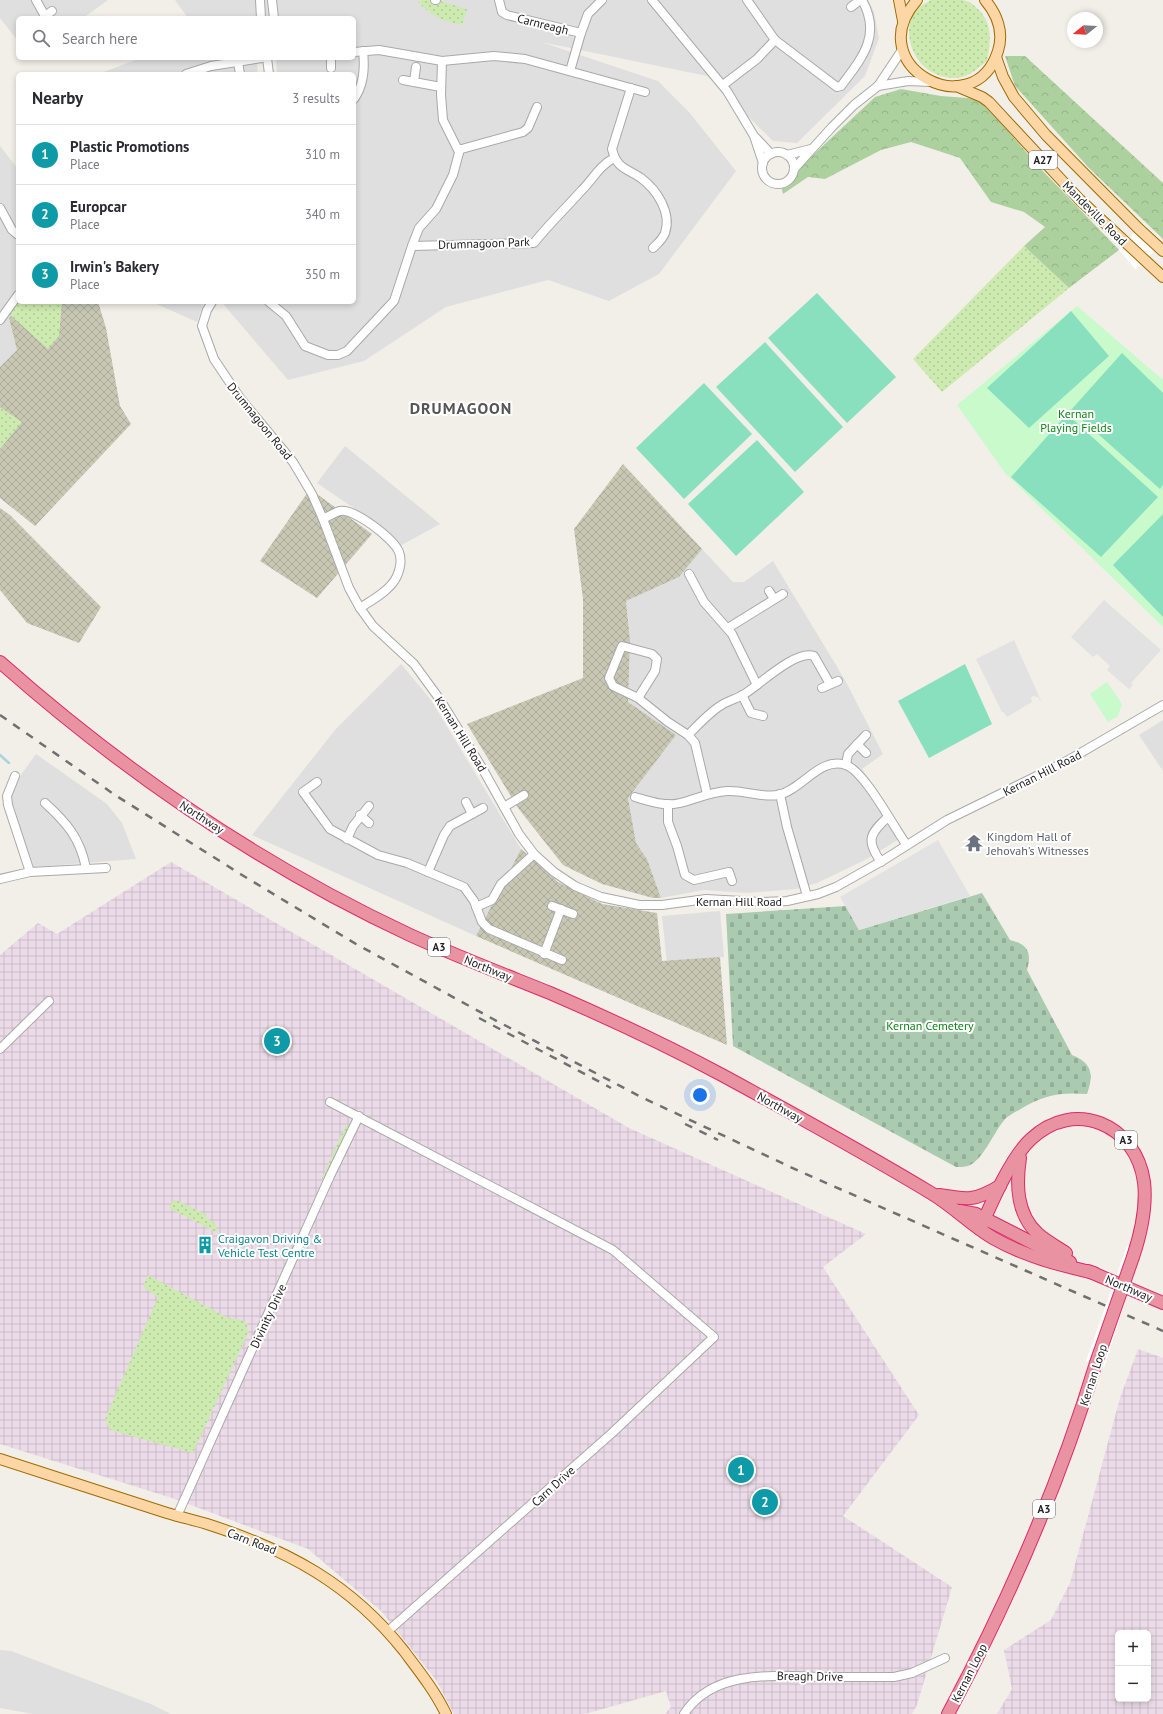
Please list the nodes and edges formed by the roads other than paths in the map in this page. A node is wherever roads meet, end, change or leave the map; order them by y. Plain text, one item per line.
1 (36, 0) edge
2 (260, 0) edge
3 (272, 0) edge
4 (499, 0) edge
5 (602, 0) edge
6 (652, 0) edge
7 (747, 0) edge
8 (861, 0) edge
9 (899, 0) edge
10 (917, 0) edge
11 (985, 0) edge
12 (850, 6) dead end
13 (52, 11) dead end
14 (44, 16) edge
15 (46, 16) edge
16 (261, 16) edge
17 (274, 16) edge
18 (903, 21) junction
19 (581, 33) junction
20 (775, 40) junction
21 (902, 50) junction
22 (363, 51) junction
23 (356, 52) edge
24 (996, 57) junction
25 (250, 60) edge
26 (267, 60) edge
27 (331, 60) edge
28 (442, 61) junction
29 (238, 62) junction
30 (331, 68) dead end
31 (416, 68) dead end
32 (570, 71) junction
33 (192, 72) edge
34 (240, 72) edge
35 (269, 72) edge
36 (403, 80) dead end
37 (414, 82) junction
38 (931, 82) junction
39 (722, 85) junction
40 (878, 86) junction
41 (956, 86) junction
42 (441, 87) junction
43 (631, 88) junction
44 (645, 92) dead end
45 (356, 95) edge
46 (536, 107) dead end
47 (754, 136) junction
48 (460, 149) junction
49 (811, 149) junction
50 (771, 154) junction
51 (787, 155) junction
52 (614, 158) junction
53 (763, 163) junction
54 (794, 169) junction
55 (1, 213) edge
56 (16, 233) edge
57 (412, 246) junction
58 (653, 248) dead end
59 (1162, 249) edge
60 (1163, 277) edge
61 (16, 298) edge
62 (211, 304) edge
63 (271, 304) edge
64 (0, 320) edge
65 (323, 519) junction
66 (331, 539) joint
67 (689, 574) dead end
68 (783, 594) dead end
69 (360, 608) junction
70 (728, 628) junction
71 (0, 662) edge
72 (758, 685) junction
73 (822, 688) dead end
74 (742, 695) junction
75 (638, 698) junction
76 (1163, 705) edge
77 (765, 715) dead end
78 (688, 735) junction
79 (866, 735) dead end
80 (858, 744) junction
81 (866, 752) dead end
82 (846, 765) junction
83 (16, 776) dead end
84 (318, 782) dead end
85 (707, 794) junction
86 (780, 794) junction
87 (524, 795) dead end
88 (635, 798) dead end
89 (466, 802) dead end
90 (45, 803) dead end
91 (668, 804) junction
92 (370, 806) dead end
93 (504, 807) junction
94 (483, 808) dead end
95 (472, 814) junction
96 (360, 815) junction
97 (888, 817) junction
98 (369, 823) dead end
99 (347, 839) junction
100 (906, 844) junction
101 (534, 854) junction
102 (881, 862) junction
103 (86, 868) junction
104 (106, 868) dead end
105 (30, 872) junction
106 (428, 872) junction
107 (0, 879) edge
108 (732, 881) dead end
109 (808, 896) junction
110 (552, 906) dead end
111 (476, 907) junction
112 (561, 909) junction
113 (573, 914) dead end
114 (544, 954) junction
115 (562, 960) dead end
116 (49, 1001) dead end
117 (0, 1049) edge
118 (330, 1102) dead end
119 (359, 1116) junction
120 (1021, 1151) junction
121 (1000, 1186) junction
122 (934, 1194) junction
123 (982, 1224) junction
124 (1094, 1273) junction
125 (1163, 1303) edge
126 (0, 1459) edge
127 (177, 1516) junction
128 (388, 1631) junction
129 (945, 1658) dead end
130 (446, 1714) edge
131 (684, 1714) edge
132 (948, 1714) edge

1 - 14 street
2 - 16 street
3 - 17 street
4 - 19 street, Carnreagh
5 - 19 street, Carnreagh
6 - 39 street
7 - 20 street
8 - 12 street
8 - 20 street
9 - 18 main road, A27
10 - 18 main road, A27
11 - 24 main road, A27
13 - 15 street
18 - 21 main road, A27
19 - 32 street
20 - 39 street
21 - 38 main road, A27
21 - 40 street
22 - 23 street
22 - 28 street
22 - 45 street
24 - 41 main road, A27
24 - 59 main road, Mandeville Road / A27
25 - 29 street
26 - 35 street
27 - 30 street
28 - 32 street
28 - 42 street
29 - 33 street
29 - 34 street
31 - 37 street
32 - 43 street
36 - 37 street
37 - 42 street
38 - 40 street
38 - 41 main road, A27
39 - 47 street
40 - 49 street
41 - 60 main road, Mandeville Road / A27
42 - 48 street
43 - 44 street
43 - 52 street
46 - 48 street
47 - 50 street
47 - 53 street
48 - 57 street
49 - 51 street
49 - 54 street
50 - 51 street
50 - 53 street
51 - 54 street
52 - 57 street, Drumnagoon Park
52 - 58 street
53 - 54 street
55 - 56 street
57 - 63 street
61 - 64 street
62 - 65 street, Drumnagoon Road
65 - 66 street, Drumnagoon Road
65 - 69 street
66 - 69 street, Kernan Hill Road
67 - 70 street
68 - 70 street
69 - 93 street, Kernan Hill Road
70 - 72 street
71 - 122 highway, Northway / A3
72 - 73 street
72 - 74 street
74 - 77 street
74 - 78 street
75 - 75 street
75 - 78 street
76 - 100 street, Kernan Hill Road
78 - 85 street
79 - 80 street
80 - 81 street
80 - 82 street
82 - 86 street
82 - 97 street
83 - 105 street
84 - 99 street
85 - 86 street
85 - 91 street
86 - 109 street
87 - 93 street
88 - 91 street
89 - 95 street
90 - 103 street
91 - 108 street
92 - 96 street
93 - 101 street, Kernan Hill Road
94 - 95 street
95 - 106 street
96 - 98 street
96 - 99 street
97 - 100 street
97 - 102 street
99 - 106 street
100 - 102 street, Kernan Hill Road
101 - 109 street, Kernan Hill Road
101 - 111 street
102 - 109 street, Kernan Hill Road
103 - 104 street
103 - 105 street
105 - 107 street
106 - 111 street
110 - 112 street
111 - 114 street
112 - 113 street
112 - 114 street
114 - 115 street
116 - 117 street
118 - 119 street
119 - 127 street, Divinity Drive
119 - 128 street, Carn Drive
120 - 121 highway, A3
120 - 124 highway, A3
120 - 132 highway, Kernan Loop / A3, bridge
121 - 122 highway
121 - 123 highway, A3
122 - 123 highway, Northway / A3
123 - 124 highway, Northway / A3
123 - 124 highway, Northway / A3
124 - 125 highway, Northway / A3
126 - 127 main road, Carn Road
127 - 128 main road, Carn Road
128 - 130 main road, Carn Road
129 - 131 street, Breagh Drive

